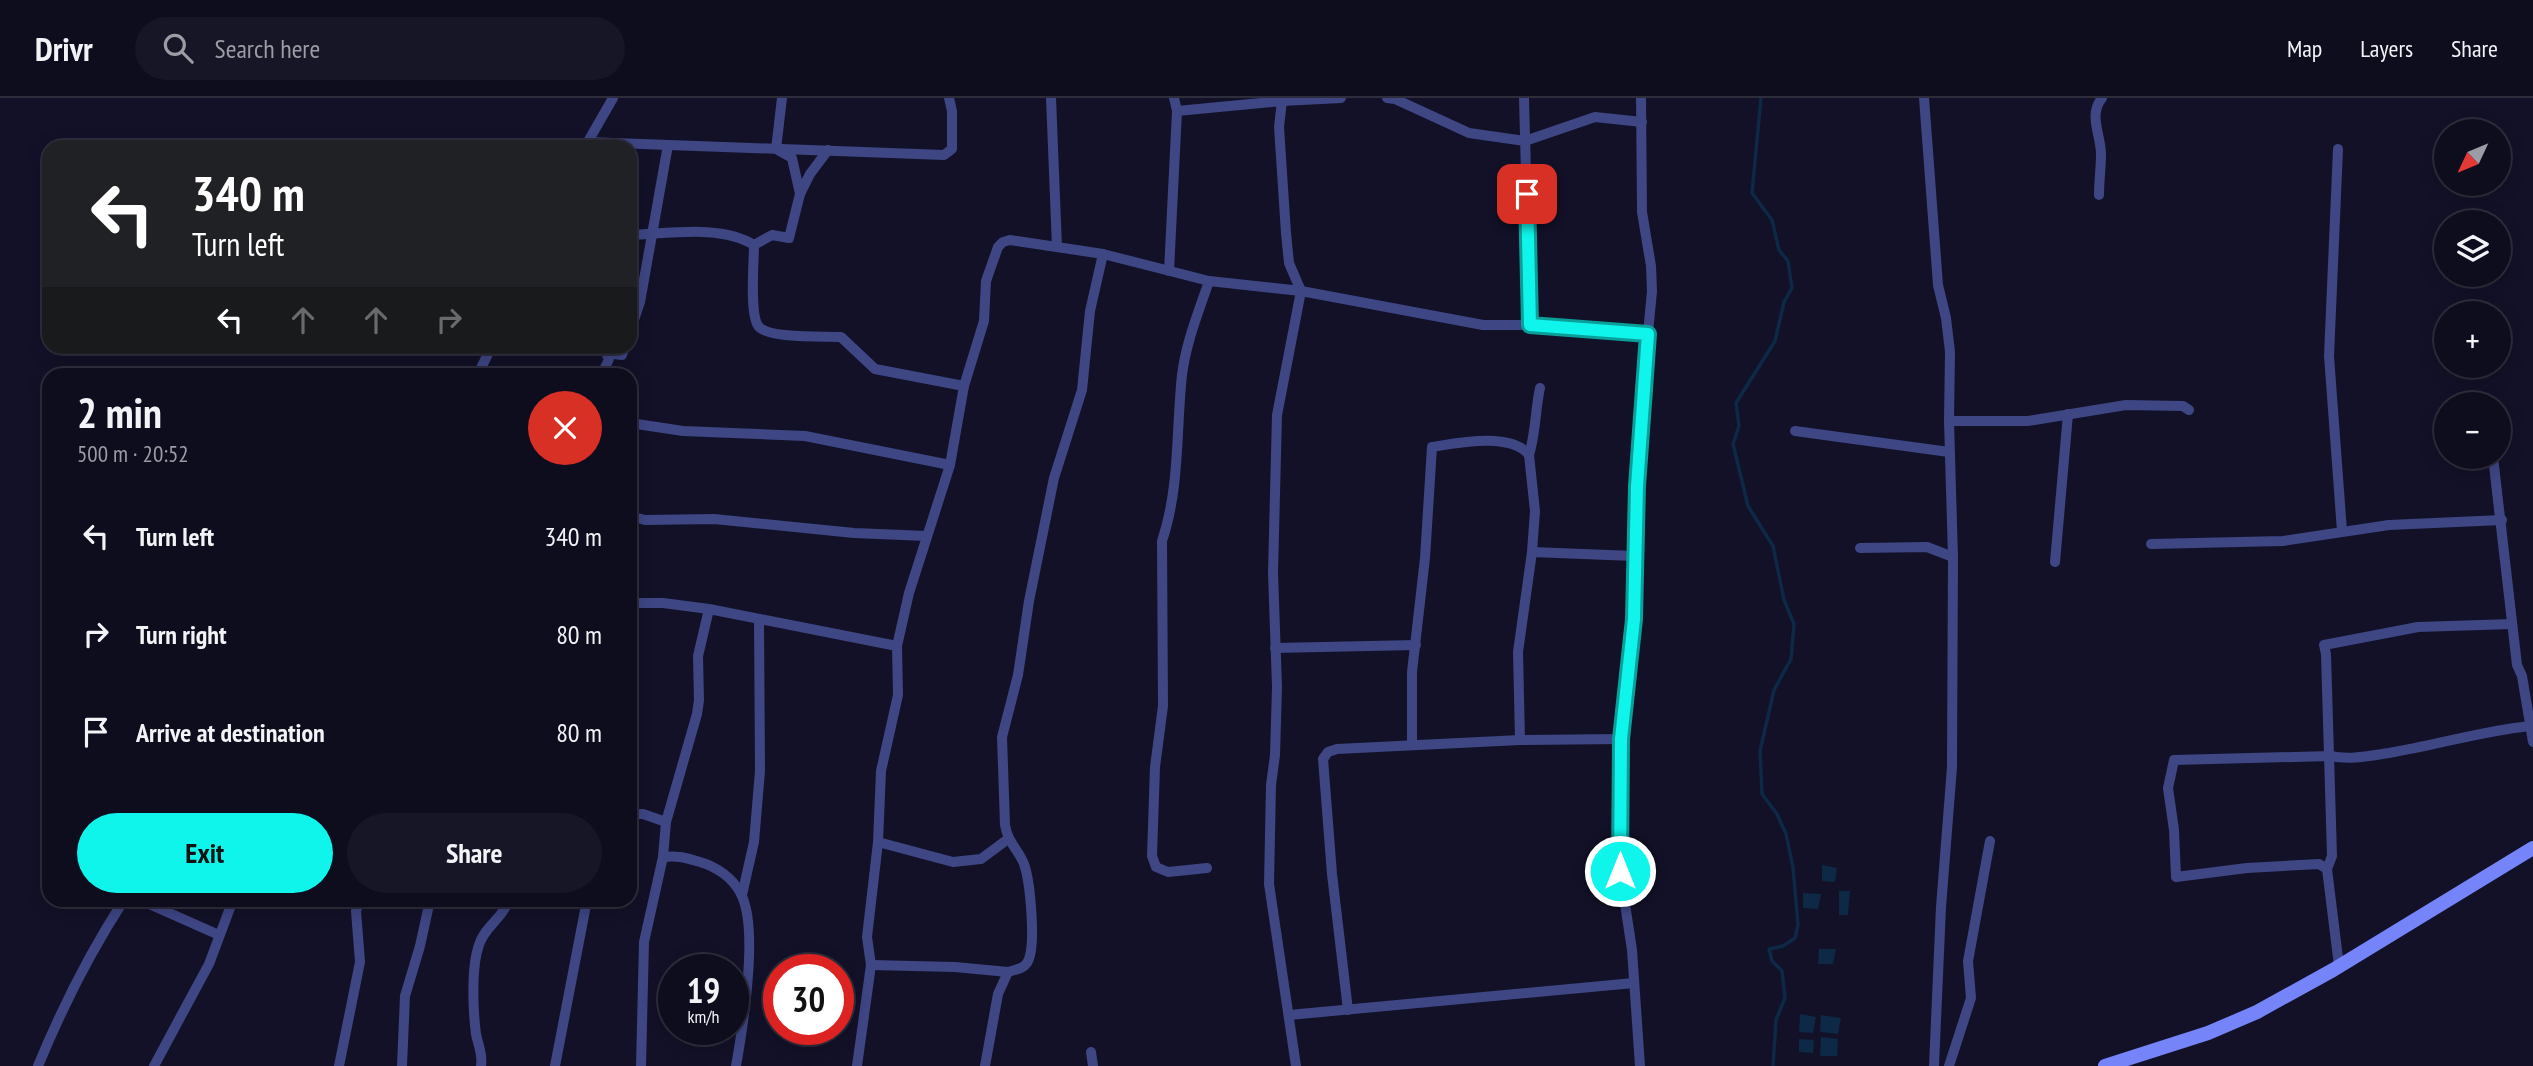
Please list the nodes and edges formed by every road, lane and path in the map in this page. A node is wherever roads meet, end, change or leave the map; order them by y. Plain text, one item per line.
1 (612, 98) edge
2 (782, 98) edge
3 (949, 98) edge
4 (1051, 98) edge
5 (1174, 98) edge
6 (1340, 98) edge
7 (1387, 98) edge
8 (1524, 98) edge
9 (1641, 98) edge
10 (1924, 98) edge
11 (2102, 98) edge
12 (1282, 101) junction
13 (1177, 111) junction
14 (1642, 122) junction
15 (588, 140) edge
16 (1525, 141) junction
17 (637, 145) edge
18 (668, 145) junction
19 (776, 149) junction
20 (2338, 149) dead end
21 (828, 150) junction
22 (800, 194) junction
23 (2099, 195) dead end
24 (652, 232) junction
25 (637, 234) edge
26 (754, 245) junction
27 (1057, 247) junction
28 (1103, 254) junction
29 (1169, 271) junction
30 (1209, 281) junction
31 (1301, 291) junction
32 (637, 311) edge
33 (1530, 325) junction
34 (1648, 334) junction
35 (964, 386) junction
36 (1540, 388) dead end
37 (2189, 411) dead end
38 (2068, 414) junction
39 (1950, 421) junction
40 (637, 424) edge
41 (1795, 431) dead end
42 (1949, 452) junction
43 (1529, 455) junction
44 (950, 465) junction
45 (2495, 469) edge
46 (637, 518) edge
47 (2502, 520) junction
48 (2342, 531) junction
49 (927, 536) junction
50 (2151, 544) dead end
51 (1860, 548) dead end
52 (1532, 552) junction
53 (1634, 556) junction
54 (1952, 557) junction
55 (2054, 562) dead end
56 (637, 603) edge
57 (709, 609) junction
58 (759, 619) junction
59 (2512, 624) junction
60 (1416, 645) junction
61 (897, 646) junction
62 (1275, 648) junction
63 (2530, 726) junction
64 (1621, 739) junction
65 (1520, 740) junction
66 (2533, 742) edge
67 (1412, 745) junction
68 (2330, 756) junction
69 (637, 814) edge
70 (666, 822) junction
71 (1007, 839) junction
72 (1990, 841) dead end
73 (878, 842) junction
74 (2533, 848) edge
75 (663, 857) junction
76 (1207, 868) dead end
77 (2327, 869) junction
78 (742, 895) junction
79 (119, 907) edge
80 (156, 907) edge
81 (230, 907) edge
82 (357, 907) edge
83 (428, 907) edge
84 (506, 907) edge
85 (586, 907) edge
86 (219, 935) junction
87 (871, 965) junction
88 (2339, 966) junction
89 (1008, 972) junction
90 (1634, 984) junction
91 (1348, 1010) junction
92 (1289, 1015) junction
93 (1091, 1052) dead end
94 (38, 1066) edge
95 (155, 1066) edge
96 (339, 1066) edge
97 (402, 1066) edge
98 (481, 1066) edge
99 (555, 1066) edge
100 (641, 1066) edge
101 (736, 1066) edge
102 (857, 1066) edge
103 (985, 1066) edge
104 (1093, 1066) edge
105 (1296, 1066) edge
106 (1640, 1066) edge
107 (1934, 1066) edge
108 (1948, 1066) edge
109 (2105, 1066) edge

1 - 15 street
2 - 19 street
3 - 21 street
4 - 27 street
5 - 13 street
6 - 12 street
7 - 16 street
8 - 16 street
9 - 14 street
10 - 39 street
11 - 23 street
12 - 13 street
12 - 31 street
13 - 29 street
14 - 16 street
14 - 34 street
16 - 33 street
17 - 18 street
18 - 19 street
18 - 24 street
19 - 21 street
19 - 22 street
20 - 48 street
21 - 22 street
22 - 26 street
24 - 25 street
24 - 26 street
24 - 32 street
26 - 35 street
27 - 28 street
27 - 35 street
28 - 29 street
28 - 71 street
29 - 30 street
30 - 31 street
30 - 76 street
31 - 33 street
31 - 62 street
33 - 34 street
34 - 53 street
35 - 44 street
36 - 43 street
37 - 38 street
38 - 39 street
38 - 55 street
39 - 42 street
40 - 44 street
41 - 42 street
42 - 54 street
43 - 52 street
43 - 60 street
44 - 49 street
45 - 47 street
46 - 49 street
47 - 48 street
47 - 59 street
48 - 50 street
49 - 61 street
51 - 54 street
52 - 53 street
52 - 65 street
53 - 64 street
54 - 107 street
56 - 57 street
57 - 58 street
57 - 70 street
58 - 61 street
58 - 78 street
59 - 63 street
59 - 68 street
60 - 62 street
60 - 67 street
61 - 73 street
62 - 92 street
63 - 66 street
63 - 68 street
64 - 65 street
64 - 90 street
65 - 67 street
67 - 91 street
68 - 77 street
68 - 77 street
69 - 70 street
70 - 75 street
71 - 73 street
71 - 89 street
72 - 108 street
73 - 87 street
74 - 88 main road
75 - 78 street
75 - 100 street
77 - 88 street
78 - 101 street
79 - 94 street
80 - 86 street
81 - 86 street
82 - 96 street
83 - 97 street
84 - 98 street
85 - 99 street
86 - 95 street
87 - 89 street
87 - 102 street
88 - 109 main road
89 - 103 street
90 - 91 street
90 - 106 street
91 - 92 street
92 - 105 street
93 - 104 street

